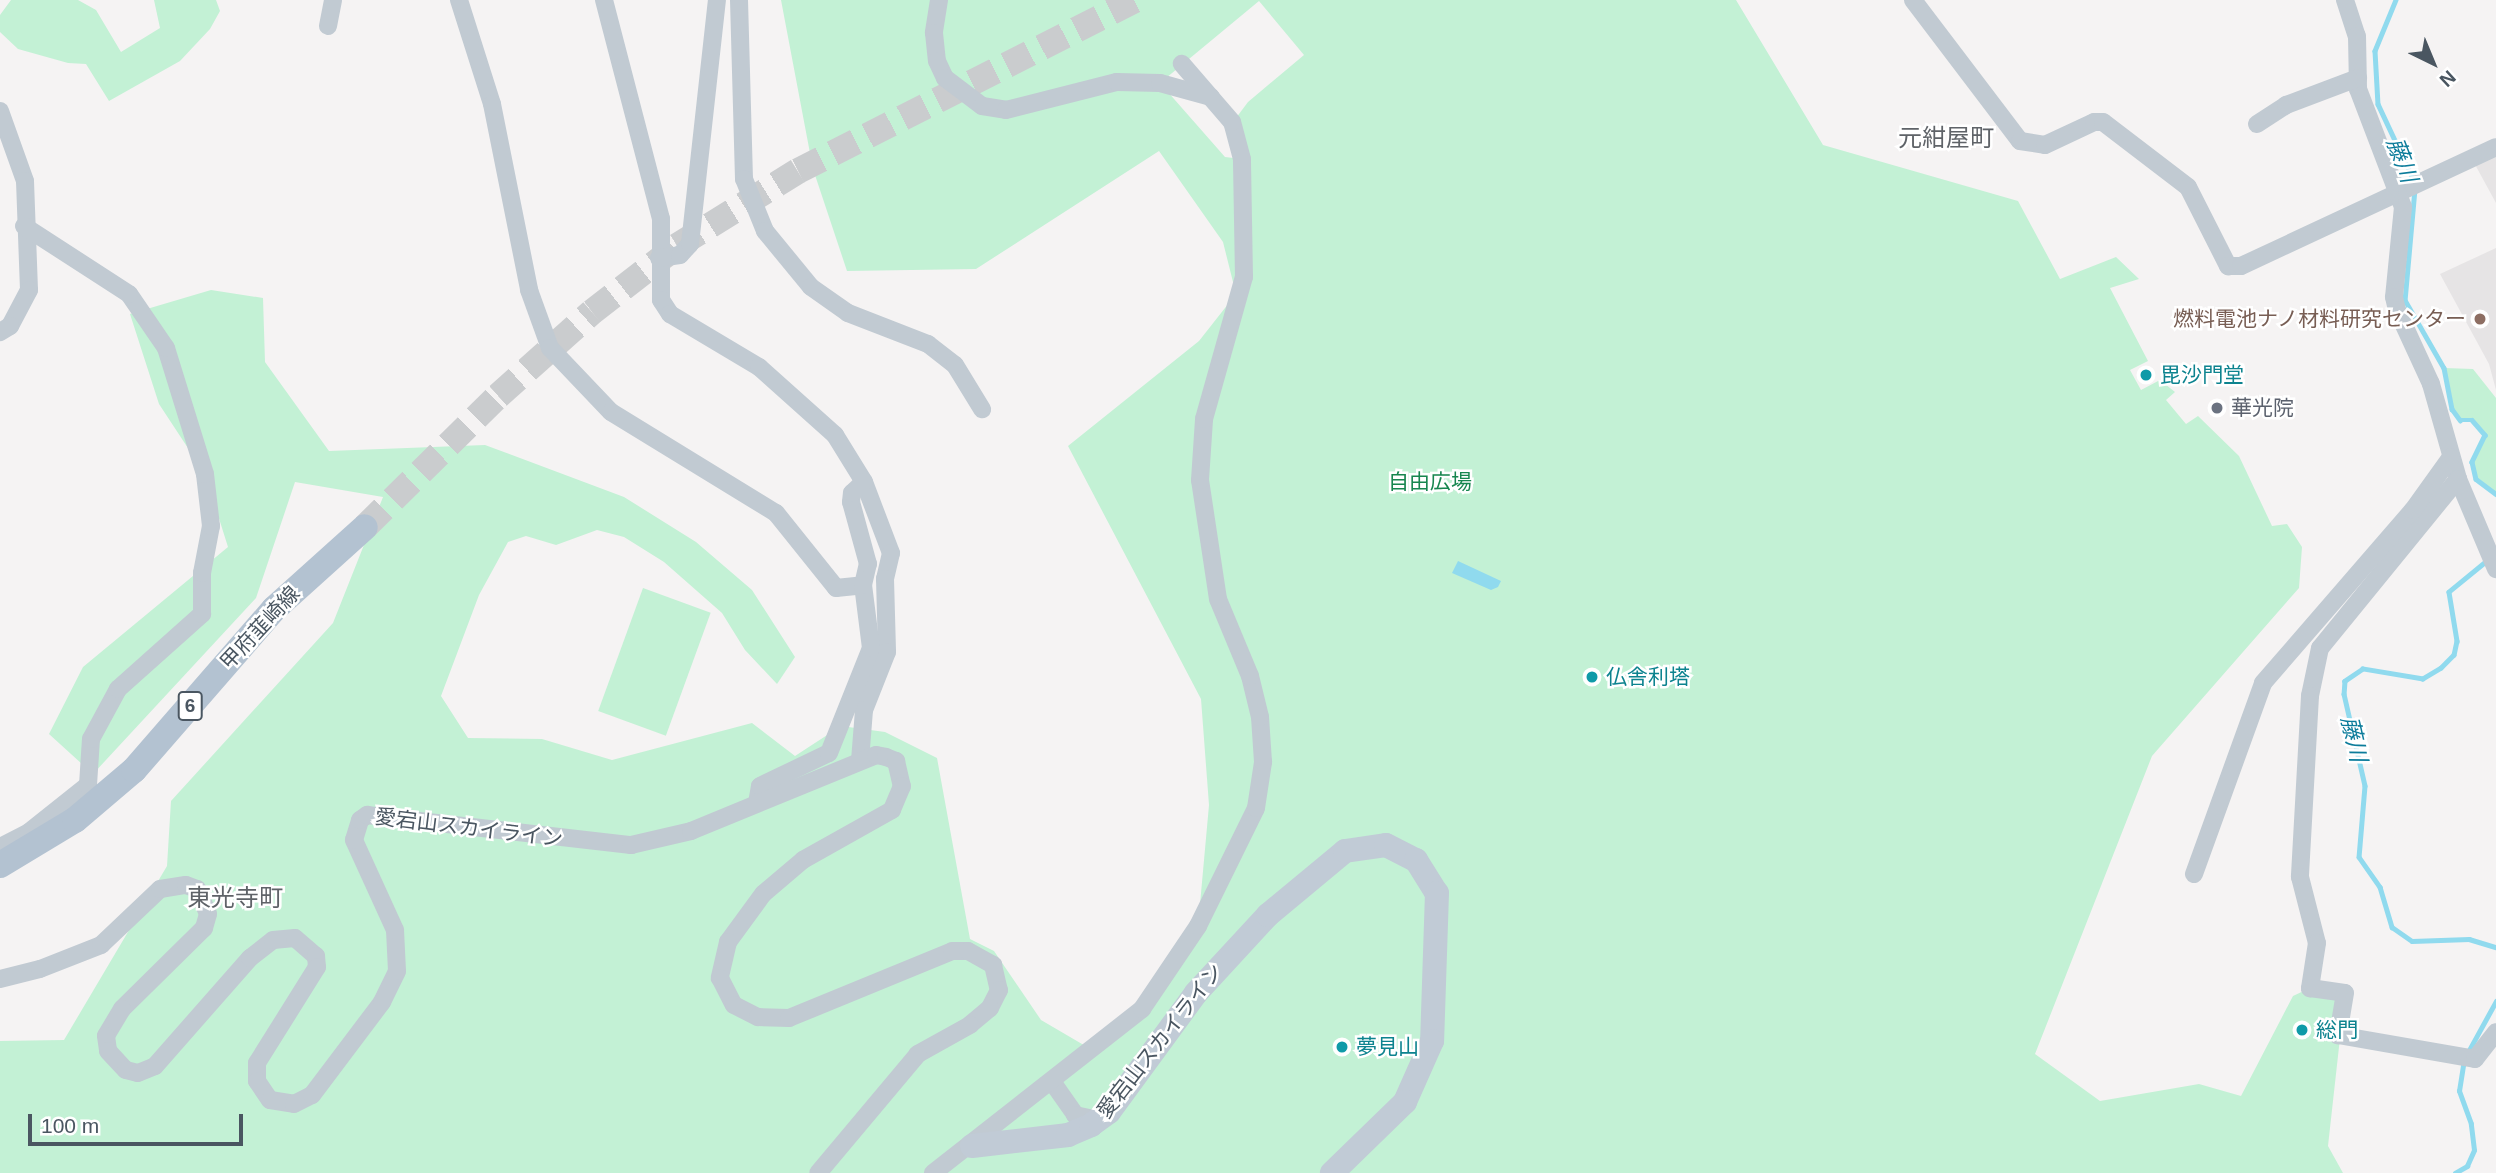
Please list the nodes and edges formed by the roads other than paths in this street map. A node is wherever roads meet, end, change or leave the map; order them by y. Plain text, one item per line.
1 (333, 0) edge
2 (459, 0) edge
3 (604, 0) edge
4 (717, 0) edge
5 (738, 0) edge
6 (939, 0) edge
7 (1913, 0) edge
8 (2345, 0) edge
9 (328, 26) dead end
10 (1182, 64) dead end
11 (2358, 78) junction
12 (1211, 97) junction
13 (0, 111) edge
14 (2257, 124) dead end
15 (2496, 146) edge
16 (2402, 193) junction
17 (24, 226) junction
18 (659, 258) junction
19 (0, 331) edge
20 (982, 409) dead end
21 (2451, 457) junction
22 (2458, 479) junction
23 (864, 482) junction
24 (365, 527) tunnel mouth
25 (2496, 569) edge
26 (863, 585) junction
27 (860, 761) junction
28 (757, 803) junction
29 (0, 847) edge
30 (0, 865) edge
31 (2194, 874) dead end
32 (0, 979) edge
33 (2496, 1032) edge
34 (1053, 1083) junction
35 (1098, 1121) junction
36 (972, 1146) junction
37 (818, 1173) edge
38 (933, 1173) edge
39 (1332, 1173) edge

1 - 9 street
2 - 26 street
3 - 18 street
4 - 18 street
5 - 20 street
6 - 12 street
7 - 16 street
8 - 11 street
10 - 12 street
11 - 14 street
11 - 16 street
12 - 34 street
13 - 17 street
15 - 16 street
16 - 21 street
17 - 19 street
17 - 29 street
18 - 23 street
21 - 22 street
21 - 31 street
22 - 25 street
22 - 33 street
23 - 26 street
23 - 27 street
24 - 30 main road, 甲府韮崎線 / 6
26 - 28 street
27 - 28 street, 愛宕山スカイライン
27 - 37 street, 愛宕山スカイライン
28 - 32 street, 愛宕山スカイライン
34 - 35 street
34 - 36 street
35 - 36 main road, 愛宕山スカイライン
35 - 39 main road, 愛宕山スカイライン
36 - 38 street, 愛宕山スカイライン

